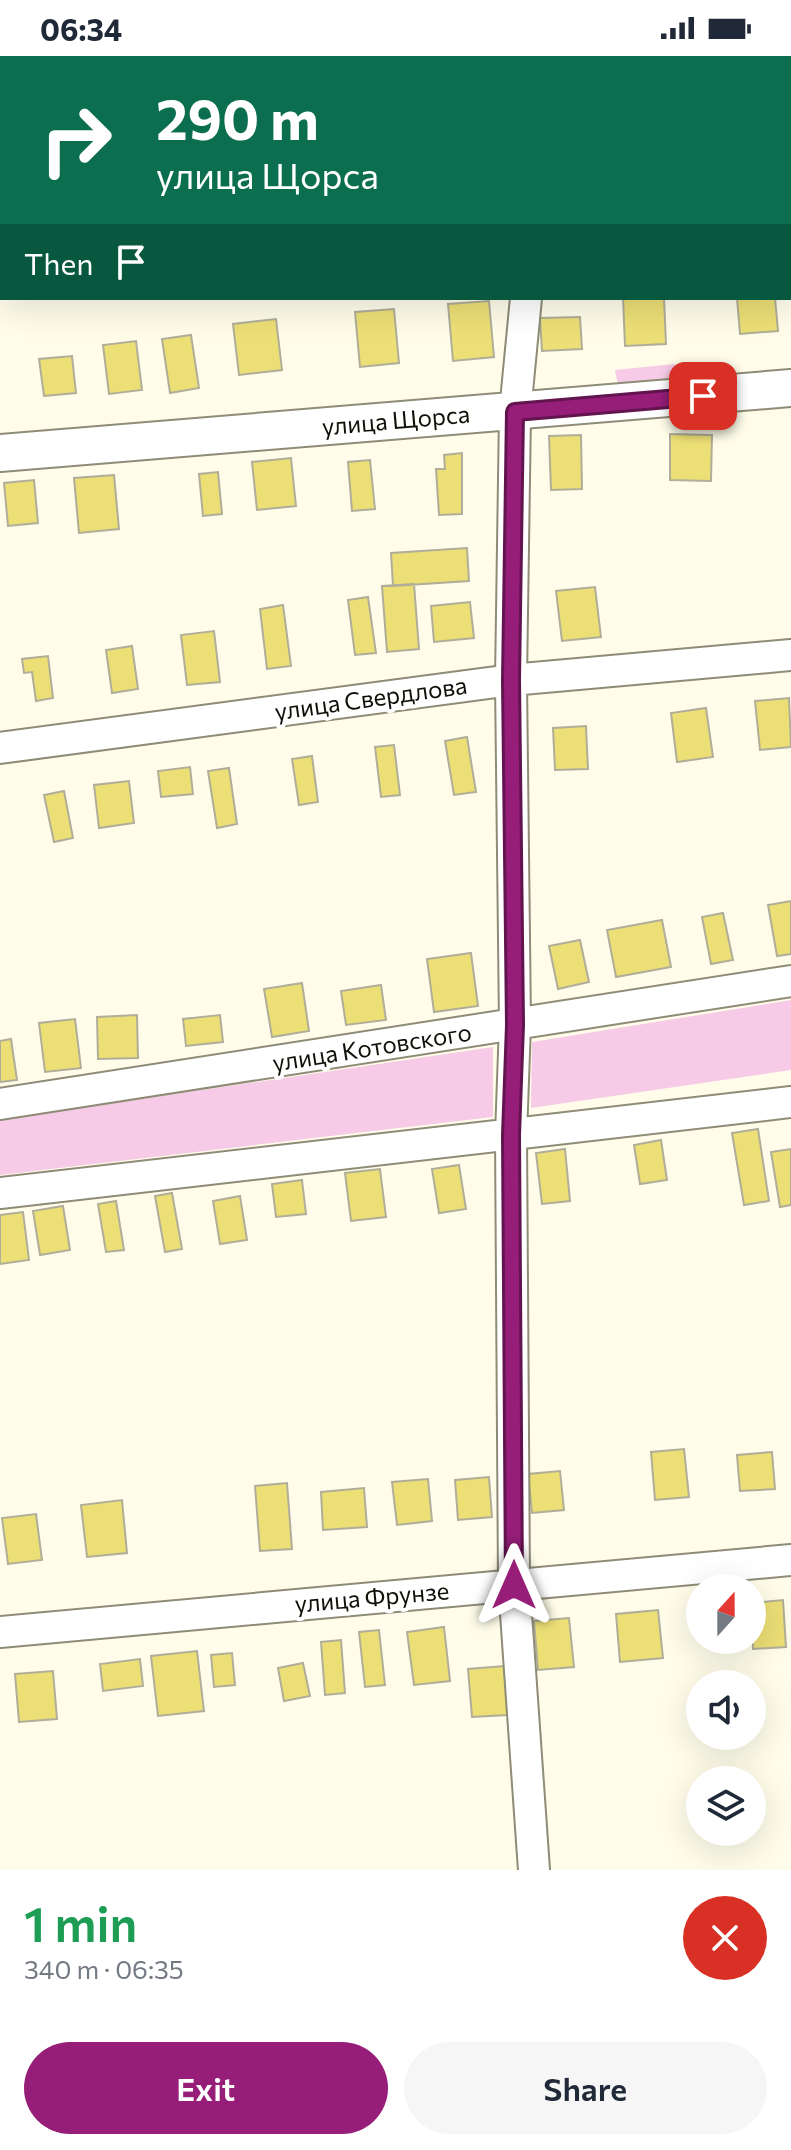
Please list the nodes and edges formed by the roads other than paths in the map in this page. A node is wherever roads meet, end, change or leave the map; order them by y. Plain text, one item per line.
1 (526, 300) edge
2 (791, 388) edge
3 (515, 412) junction
4 (0, 453) edge
5 (791, 655) edge
6 (511, 680) junction
7 (0, 748) edge
8 (791, 981) edge
9 (515, 1025) junction
10 (791, 1102) edge
11 (0, 1104) edge
12 (511, 1135) junction
13 (0, 1193) edge
14 (791, 1560) edge
15 (514, 1585) junction
16 (0, 1632) edge
17 (534, 1870) edge

1 - 3 street
2 - 3 street, улица Щорса
3 - 4 street, улица Щорса
3 - 6 street
5 - 6 street, улица Свердлова
6 - 7 street, улица Свердлова
6 - 9 street
8 - 9 street, улица Котовского
9 - 11 street, улица Котовского
9 - 12 street
10 - 12 street
12 - 13 street
12 - 15 street
14 - 15 street, улица Фрунзе
15 - 16 street, улица Фрунзе
15 - 17 street

